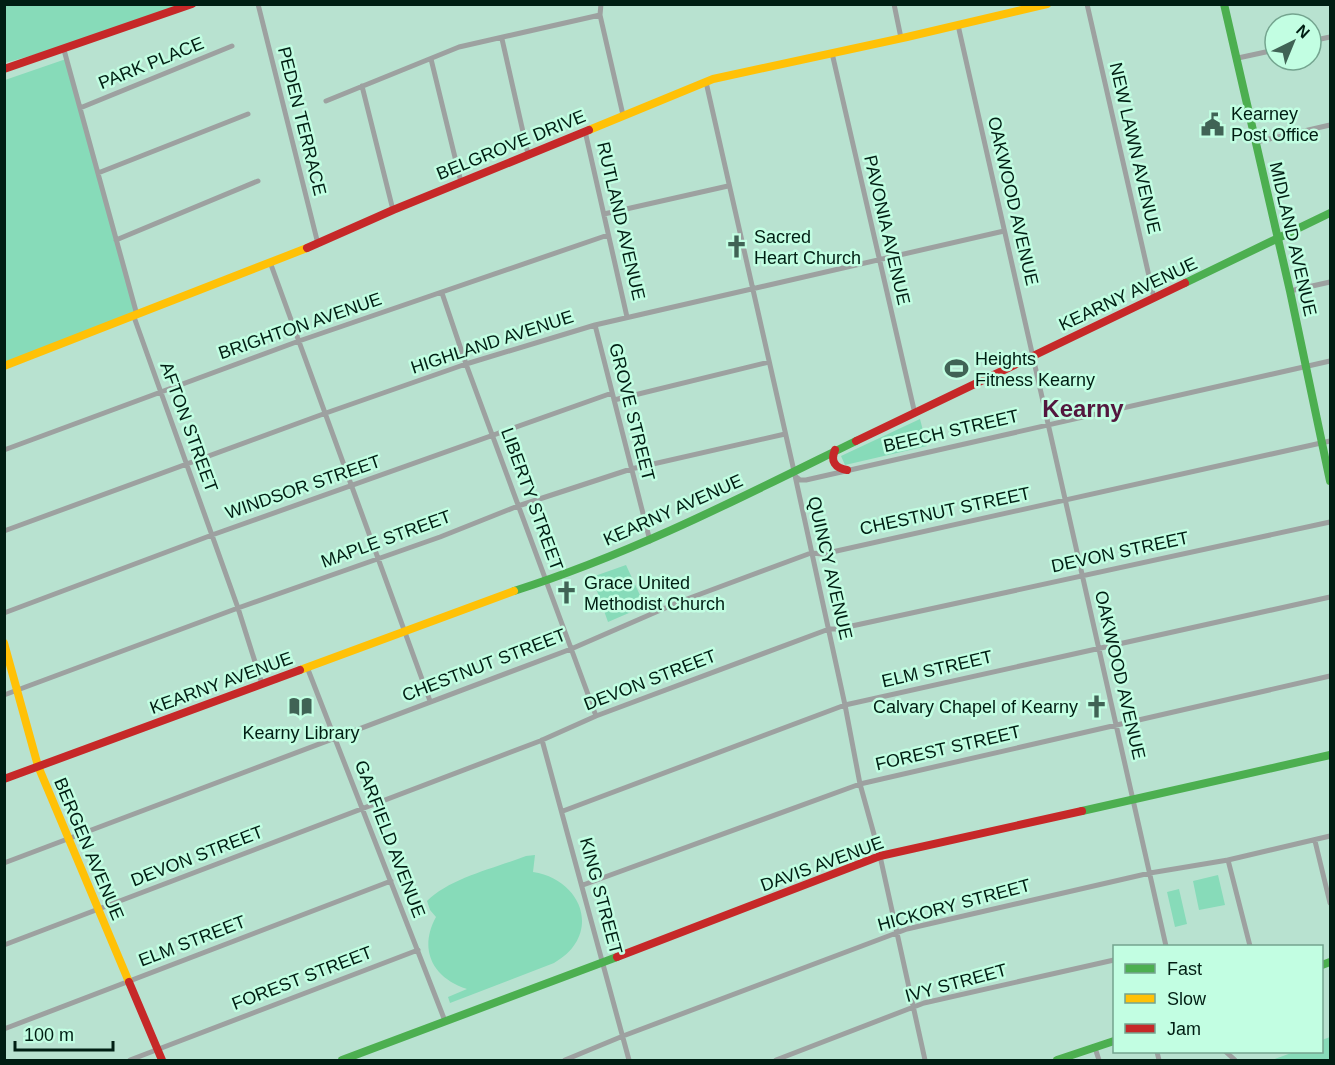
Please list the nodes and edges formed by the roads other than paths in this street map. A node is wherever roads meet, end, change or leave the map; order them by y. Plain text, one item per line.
1 (192, 4) edge
2 (258, 4) edge
3 (601, 4) edge
4 (894, 4) edge
5 (1047, 4) edge
6 (1087, 4) edge
7 (1224, 4) edge
8 (600, 15) junction
9 (958, 25) junction
10 (901, 38) junction
11 (502, 39) junction
12 (232, 46) dead end
13 (64, 50) junction
14 (832, 53) junction
15 (1263, 53) edge
16 (1238, 58) junction
17 (431, 59) junction
18 (4, 69) edge
19 (706, 82) junction
20 (362, 86) junction
21 (326, 102) dead end
22 (80, 108) junction
23 (248, 114) dead end
24 (623, 115) junction
25 (1330, 125) edge
26 (585, 131) junction
27 (1256, 142) junction
28 (528, 154) junction
29 (98, 173) junction
30 (258, 181) dead end
31 (461, 182) junction
32 (728, 186) junction
33 (393, 210) junction
34 (1330, 213) edge
35 (604, 214) junction
36 (1004, 231) junction
37 (608, 235) junction
38 (116, 240) junction
39 (1278, 240) junction
40 (318, 244) junction
41 (879, 261) junction
42 (270, 262) junction
43 (1330, 282) edge
44 (752, 288) junction
45 (1290, 291) junction
46 (442, 293) junction
47 (1154, 299) junction
48 (135, 316) junction
49 (627, 317) junction
50 (595, 325) junction
51 (299, 341) junction
52 (1034, 356) junction
53 (1330, 361) edge
54 (769, 362) junction
55 (466, 364) junction
56 (4, 366) edge
57 (1306, 367) junction
58 (161, 392) junction
59 (612, 393) junction
60 (614, 400) junction
61 (326, 413) junction
62 (915, 414) junction
63 (1049, 424) junction
64 (784, 434) junction
65 (493, 436) junction
66 (1326, 442) edge
67 (4, 450) edge
68 (835, 450) junction
69 (187, 464) junction
70 (631, 468) junction
71 (847, 470) junction
72 (794, 471) junction
73 (1330, 481) edge
74 (352, 486) junction
75 (1065, 500) junction
76 (518, 506) junction
77 (1330, 522) edge
78 (4, 531) edge
79 (212, 535) junction
80 (650, 541) junction
81 (811, 553) junction
82 (378, 559) junction
83 (1082, 576) junction
84 (546, 581) junction
85 (1330, 597) edge
86 (238, 608) junction
87 (4, 613) edge
88 (829, 629) junction
89 (404, 631) junction
90 (4, 643) edge
91 (572, 649) junction
92 (1099, 649) junction
93 (307, 667) junction
94 (1330, 676) edge
95 (262, 684) junction
96 (17, 691) junction
97 (4, 695) edge
98 (430, 701) junction
99 (845, 705) junction
100 (596, 716) junction
101 (1116, 724) junction
102 (335, 738) junction
103 (542, 740) junction
104 (1330, 755) edge
105 (38, 766) junction
106 (4, 779) edge
107 (860, 784) junction
108 (1132, 800) junction
109 (363, 808) junction
110 (563, 811) junction
111 (1330, 837) edge
112 (68, 838) junction
113 (1315, 841) junction
114 (880, 856) junction
115 (1228, 860) junction
116 (4, 863) edge
117 (1150, 873) junction
118 (391, 881) junction
119 (583, 885) junction
120 (1330, 903) edge
121 (99, 910) junction
122 (896, 933) junction
123 (4, 945) edge
124 (1166, 945) edge
125 (1250, 945) edge
126 (417, 950) junction
127 (1113, 960) edge
128 (603, 962) junction
129 (129, 982) junction
130 (914, 1008) junction
131 (445, 1021) junction
132 (4, 1029) edge
133 (622, 1036) junction
134 (1113, 1041) edge
135 (1095, 1048) junction
136 (158, 1050) junction
137 (130, 1060) edge
138 (162, 1060) edge
139 (342, 1060) edge
140 (565, 1060) edge
141 (629, 1060) edge
142 (776, 1060) edge
143 (926, 1060) edge
144 (1057, 1060) edge
145 (1099, 1060) edge

1 - 13 street
2 - 40 street, PEDEN TERRACE
3 - 8 street
4 - 10 street
5 - 9 street, BELGROVE DRIVE
6 - 47 street, NEW LAWN AVENUE
7 - 16 street, MIDLAND AVENUE
8 - 11 street
8 - 24 street
9 - 10 street, BELGROVE DRIVE
9 - 36 street, OAKWOOD AVENUE
10 - 14 street, BELGROVE DRIVE
11 - 17 street
11 - 28 street
12 - 22 street, PARK PLACE
13 - 18 street
13 - 22 street, AFTON STREET
14 - 19 street, BELGROVE DRIVE
14 - 41 street, PAVONIA AVENUE
15 - 16 street
16 - 27 street, MIDLAND AVENUE
17 - 20 street
17 - 31 street
19 - 24 street, BELGROVE DRIVE
19 - 32 street, QUINCY AVENUE
20 - 21 street
20 - 33 street
22 - 29 street, AFTON STREET
23 - 29 street
24 - 26 street, BELGROVE DRIVE
25 - 27 street
26 - 28 street, BELGROVE DRIVE
26 - 35 street, RUTLAND AVENUE
27 - 39 street, MIDLAND AVENUE
28 - 31 street, BELGROVE DRIVE
29 - 38 street, AFTON STREET
30 - 38 street
31 - 33 street, BELGROVE DRIVE
32 - 35 street
32 - 44 street, QUINCY AVENUE
33 - 40 street, BELGROVE DRIVE
34 - 39 street, KEARNY AVENUE
35 - 37 street, RUTLAND AVENUE
36 - 41 street, HIGHLAND AVENUE
36 - 52 street, OAKWOOD AVENUE
37 - 46 street, BRIGHTON AVENUE
37 - 49 street, RUTLAND AVENUE
38 - 48 street, AFTON STREET
39 - 45 street, MIDLAND AVENUE
39 - 47 street, KEARNY AVENUE
40 - 42 street, BELGROVE DRIVE
41 - 44 street, HIGHLAND AVENUE
41 - 62 street, PAVONIA AVENUE
42 - 48 street, BELGROVE DRIVE
42 - 51 street
43 - 45 street
44 - 49 street, HIGHLAND AVENUE
44 - 54 street, QUINCY AVENUE
45 - 57 street, MIDLAND AVENUE
46 - 51 street, BRIGHTON AVENUE
46 - 55 street, LIBERTY STREET
47 - 52 street, KEARNY AVENUE
48 - 56 street, BELGROVE DRIVE
48 - 58 street, AFTON STREET
49 - 50 street, HIGHLAND AVENUE
50 - 55 street, HIGHLAND AVENUE
50 - 59 street, GROVE STREET
51 - 58 street, BRIGHTON AVENUE
51 - 61 street
52 - 62 street, KEARNY AVENUE
52 - 63 street, OAKWOOD AVENUE
53 - 57 street, BEECH STREET
54 - 60 street
54 - 64 street, QUINCY AVENUE
55 - 61 street, HIGHLAND AVENUE
55 - 65 street, LIBERTY STREET
57 - 63 street, BEECH STREET
57 - 66 street, MIDLAND AVENUE
58 - 67 street, BRIGHTON AVENUE
58 - 69 street, AFTON STREET
59 - 60 street, GROVE STREET
59 - 65 street, WINDSOR STREET
60 - 70 street, GROVE STREET
61 - 69 street, HIGHLAND AVENUE
61 - 74 street
62 - 68 street, KEARNY AVENUE
63 - 71 street, BEECH STREET
63 - 75 street, OAKWOOD AVENUE
64 - 70 street, MAPLE STREET
64 - 72 street, QUINCY AVENUE
65 - 74 street, WINDSOR STREET
65 - 76 street, LIBERTY STREET
66 - 73 street, MIDLAND AVENUE
66 - 75 street, CHESTNUT STREET
68 - 71 street
68 - 72 street, KEARNY AVENUE
69 - 78 street, HIGHLAND AVENUE
69 - 79 street, AFTON STREET
70 - 76 street, MAPLE STREET
70 - 80 street, GROVE STREET
71 - 72 street, BEECH STREET
72 - 80 street, KEARNY AVENUE
72 - 81 street, QUINCY AVENUE
74 - 79 street, WINDSOR STREET
74 - 82 street
75 - 81 street, CHESTNUT STREET
75 - 83 street, OAKWOOD AVENUE
76 - 82 street, MAPLE STREET
76 - 84 street, LIBERTY STREET
77 - 83 street, DEVON STREET
79 - 86 street, AFTON STREET
79 - 87 street, WINDSOR STREET
80 - 84 street, KEARNY AVENUE
81 - 88 street, QUINCY AVENUE
81 - 91 street, CHESTNUT STREET
82 - 86 street, MAPLE STREET
82 - 89 street
83 - 88 street, DEVON STREET
83 - 92 street, OAKWOOD AVENUE
84 - 89 street, KEARNY AVENUE
84 - 91 street, LIBERTY STREET
85 - 92 street, ELM STREET
86 - 95 street, AFTON STREET
86 - 96 street, MAPLE STREET
88 - 99 street, QUINCY AVENUE
88 - 100 street, DEVON STREET
89 - 93 street, KEARNY AVENUE
89 - 98 street
90 - 96 street, BERGEN AVENUE
91 - 98 street, CHESTNUT STREET
91 - 100 street, LIBERTY STREET
92 - 99 street, ELM STREET
92 - 101 street, OAKWOOD AVENUE
93 - 95 street, KEARNY AVENUE
93 - 102 street, GARFIELD AVENUE
94 - 101 street, FOREST STREET
95 - 105 street, KEARNY AVENUE
96 - 97 street, MAPLE STREET
96 - 105 street, BERGEN AVENUE
98 - 102 street, CHESTNUT STREET
99 - 107 street, QUINCY AVENUE
99 - 110 street, ELM STREET
100 - 103 street, DEVON STREET
101 - 107 street, FOREST STREET
101 - 108 street, OAKWOOD AVENUE
102 - 109 street, GARFIELD AVENUE
102 - 112 street, CHESTNUT STREET
103 - 109 street, DEVON STREET
103 - 110 street, KING STREET
104 - 108 street, DAVIS AVENUE
105 - 106 street, KEARNY AVENUE
105 - 112 street, BERGEN AVENUE
107 - 114 street, QUINCY AVENUE
107 - 119 street, FOREST STREET
108 - 114 street, DAVIS AVENUE
108 - 117 street, OAKWOOD AVENUE
109 - 118 street, GARFIELD AVENUE
109 - 121 street, DEVON STREET
110 - 119 street, KING STREET
111 - 113 street, HICKORY STREET
112 - 116 street, CHESTNUT STREET
112 - 121 street, BERGEN AVENUE
113 - 115 street, HICKORY STREET
113 - 120 street
114 - 122 street, QUINCY AVENUE
114 - 128 street, DAVIS AVENUE
115 - 117 street, HICKORY STREET
115 - 125 street
117 - 122 street, HICKORY STREET
117 - 124 street, OAKWOOD AVENUE
118 - 126 street, GARFIELD AVENUE
118 - 129 street, ELM STREET
119 - 128 street, KING STREET
121 - 123 street, DEVON STREET
121 - 129 street, BERGEN AVENUE
122 - 130 street, QUINCY AVENUE
122 - 133 street, HICKORY STREET
126 - 131 street, GARFIELD AVENUE
126 - 136 street, FOREST STREET
127 - 130 street, IVY STREET
128 - 131 street, DAVIS AVENUE
128 - 133 street, KING STREET
129 - 132 street, ELM STREET
129 - 136 street, BERGEN AVENUE
130 - 142 street, IVY STREET
130 - 143 street, QUINCY AVENUE
131 - 139 street, DAVIS AVENUE
133 - 140 street, HICKORY STREET
133 - 141 street, KING STREET
134 - 135 street
135 - 144 street
135 - 145 street
136 - 137 street, FOREST STREET
136 - 138 street, BERGEN AVENUE

